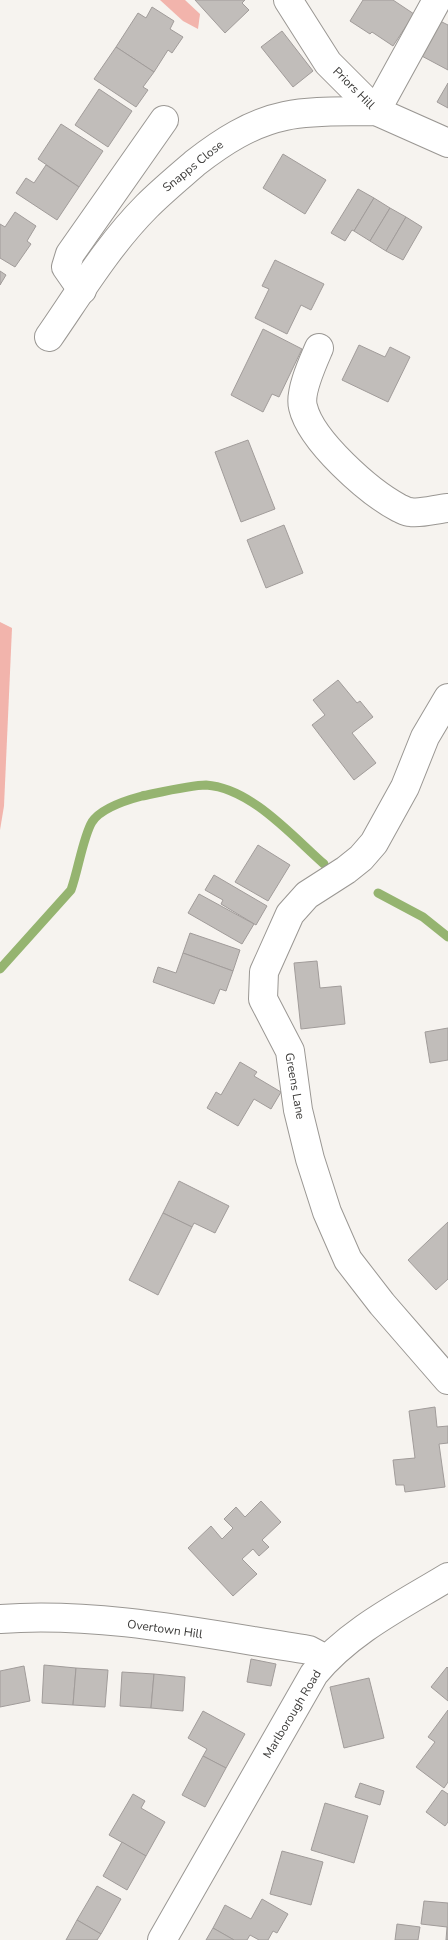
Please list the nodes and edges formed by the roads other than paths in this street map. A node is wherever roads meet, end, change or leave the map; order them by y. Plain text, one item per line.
1 (288, 0) edge
2 (437, 0) edge
3 (376, 111) junction
4 (164, 120) dead end
5 (448, 143) edge
6 (82, 290) junction
7 (50, 337) dead end
8 (319, 348) dead end
9 (448, 508) edge
10 (448, 698) edge
11 (448, 1380) edge
12 (448, 1577) edge
13 (0, 1619) edge
14 (326, 1659) junction
15 (162, 1940) edge

1 - 3 street, Priors Hill
2 - 3 street
3 - 5 street, Priors Hill
3 - 6 street, Snapps Close
4 - 6 street
6 - 7 street, Snapps Close
8 - 9 street
10 - 11 street, Greens Lane
12 - 14 street, Marlborough Road
13 - 14 street, Overtown Hill
14 - 15 street, Marlborough Road

